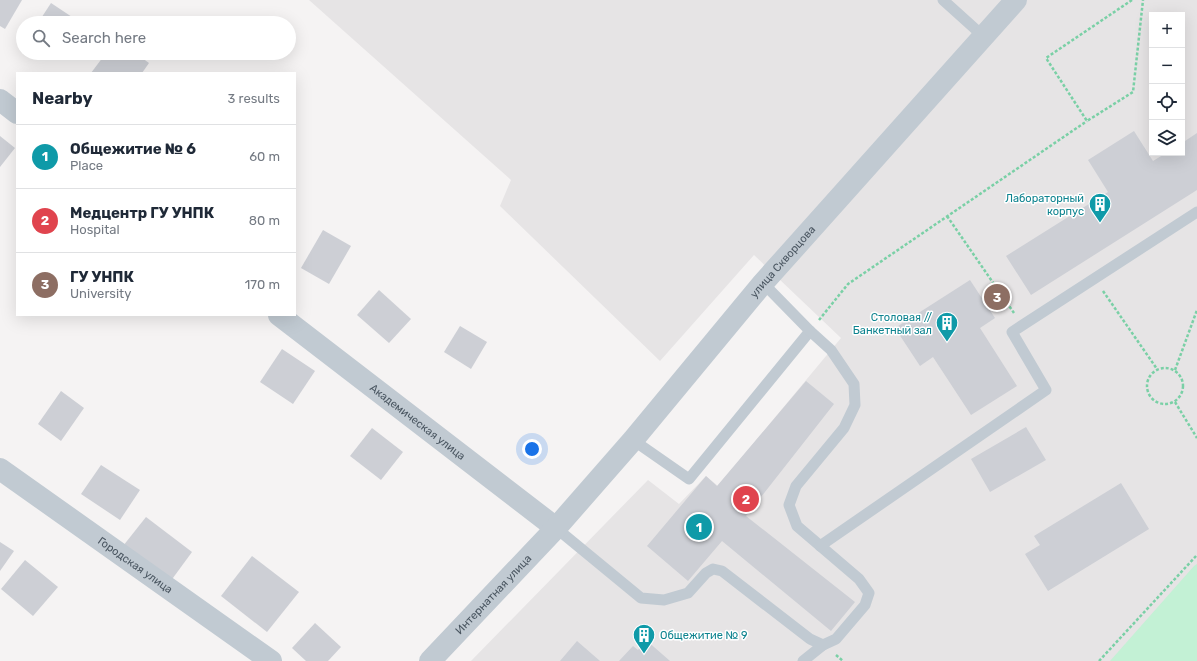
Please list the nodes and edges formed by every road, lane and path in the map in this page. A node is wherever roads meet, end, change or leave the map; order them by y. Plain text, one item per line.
1 (943, 0) edge
2 (1016, 0) edge
3 (1132, 0) edge
4 (1143, 0) edge
5 (983, 36) junction
6 (0, 100) edge
7 (16, 112) edge
8 (1087, 122) junction
9 (1197, 212) edge
10 (947, 216) junction
11 (1095, 278) junction
12 (763, 283) junction
13 (1197, 310) edge
14 (280, 316) edge
15 (1023, 325) junction
16 (810, 331) junction
17 (1157, 370) junction
18 (1175, 370) junction
19 (1175, 402) junction
20 (1197, 438) edge
21 (633, 440) junction
22 (0, 469) edge
23 (556, 528) junction
24 (820, 546) junction
25 (1197, 555) edge
26 (823, 645) junction
27 (271, 661) edge
28 (430, 661) edge
29 (803, 661) edge
30 (1099, 661) edge

1 - 5 lane
2 - 5 street, улица Скворцова
3 - 8 path
4 - 8 path
5 - 12 street, улица Скворцова
6 - 7 street
8 - 10 path
9 - 11 lane
10 - 15 path
10 - 16 path
11 - 15 lane
11 - 17 path
12 - 16 lane
12 - 21 street, улица Скворцова
13 - 18 path
14 - 23 street, Академическая улица
15 - 24 lane
16 - 21 lane
16 - 24 lane
17 - 18 path
17 - 19 path
18 - 19 path
19 - 20 path
21 - 23 street, улица Скворцова
22 - 27 street, Городская улица
23 - 26 lane
23 - 28 street, Интернатная улица
24 - 26 lane
25 - 30 path
26 - 29 lane

